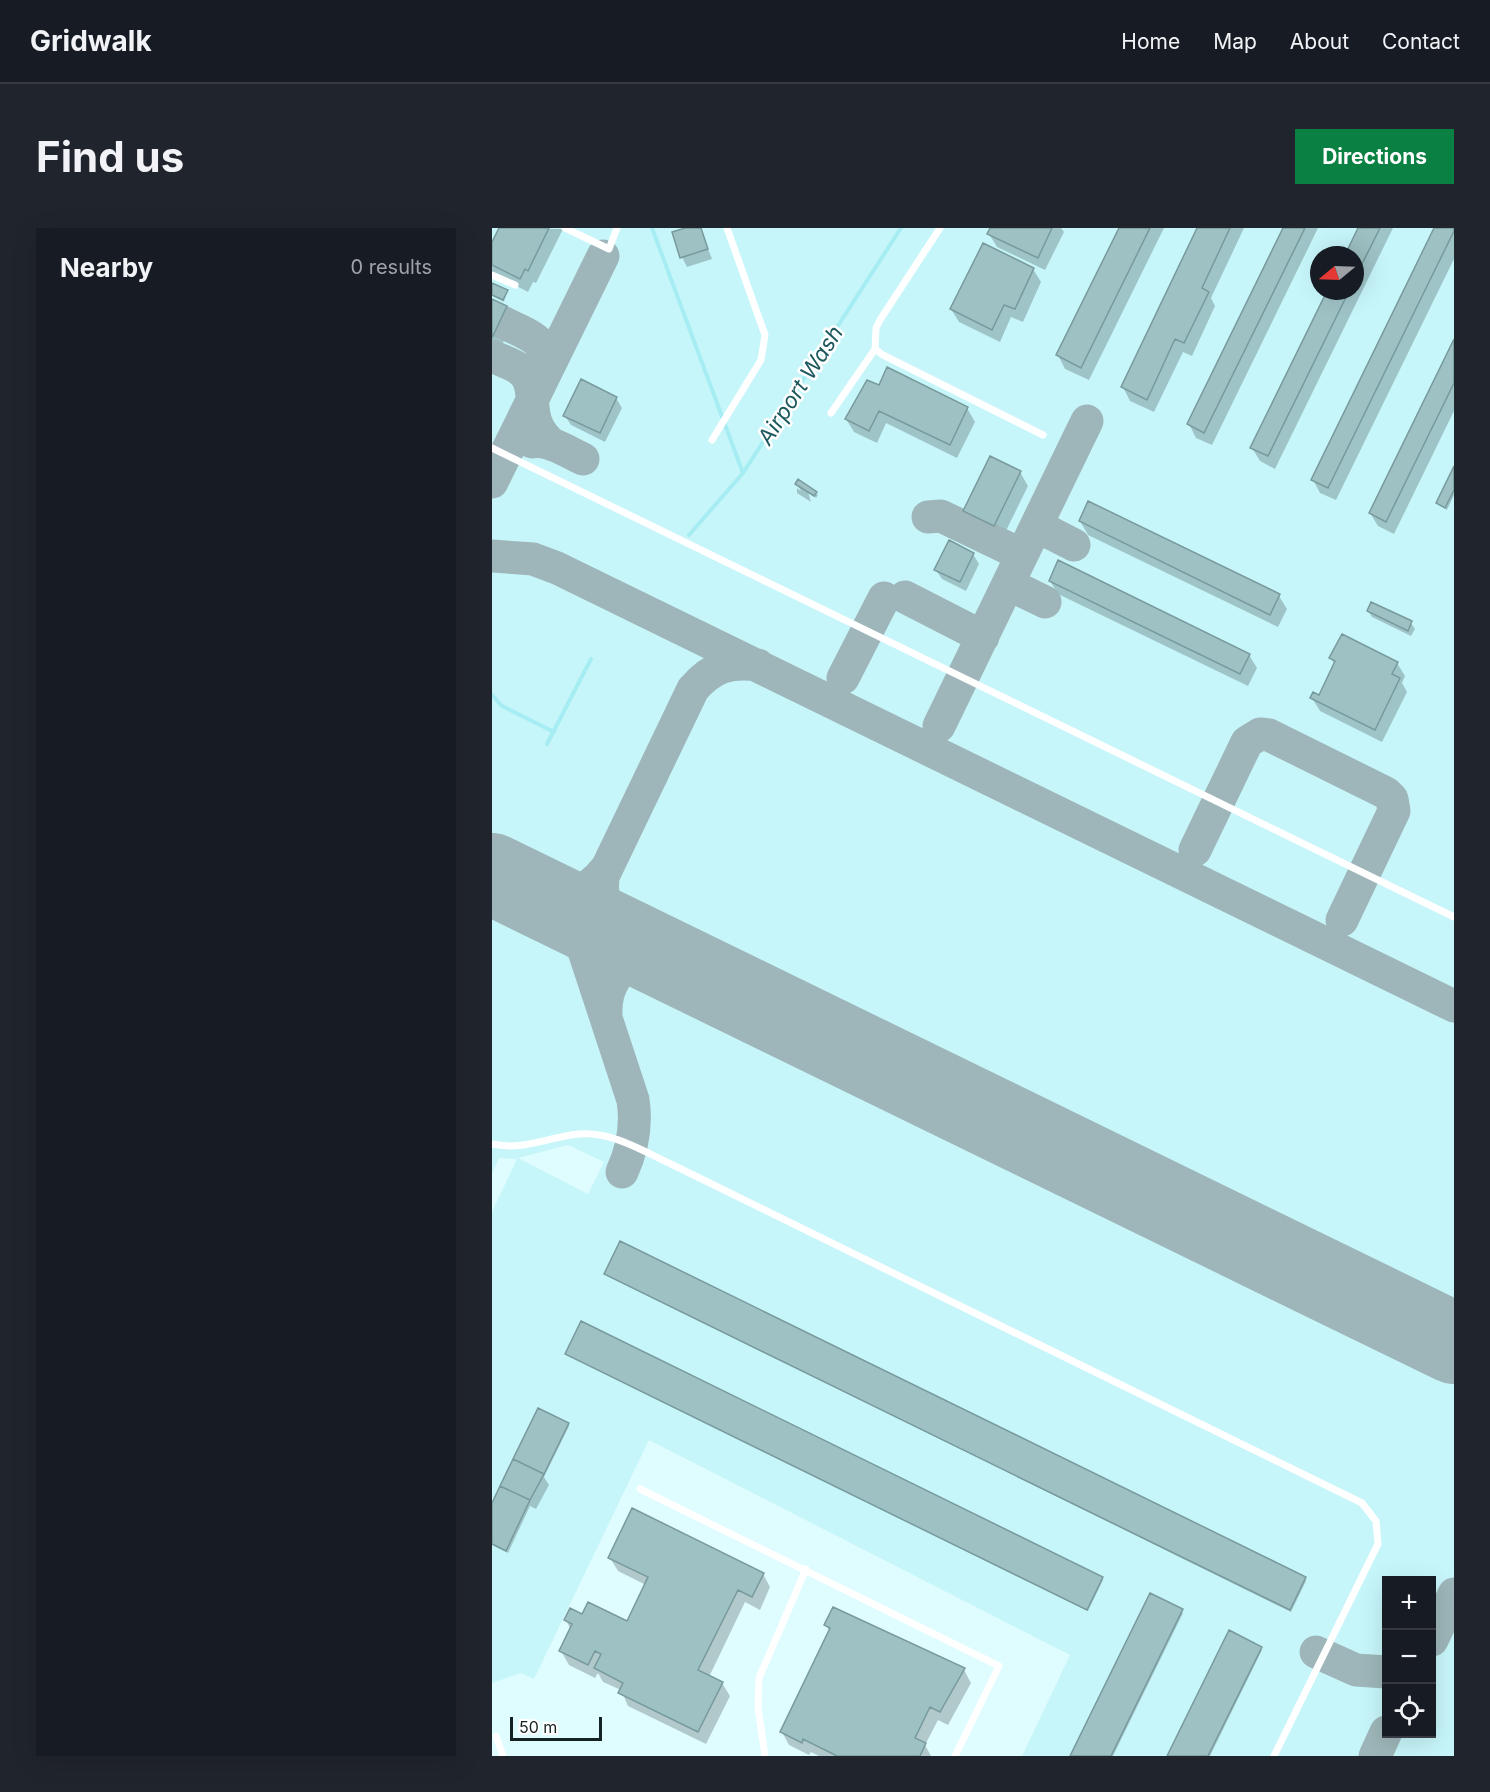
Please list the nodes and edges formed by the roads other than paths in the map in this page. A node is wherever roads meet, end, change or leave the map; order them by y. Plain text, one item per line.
1 (565, 228) edge
2 (617, 228) edge
3 (727, 228) edge
4 (940, 228) edge
5 (492, 275) edge
6 (515, 285) dead end
7 (875, 349) junction
8 (831, 413) dead end
9 (1043, 435) dead end
10 (712, 440) dead end
11 (492, 448) edge
12 (1454, 917) edge
13 (492, 1144) edge
14 (640, 1489) dead end
15 (806, 1569) junction
16 (496, 1736) dead end
17 (503, 1756) edge
18 (765, 1756) edge
19 (955, 1756) edge
20 (1274, 1756) edge

1 - 2 lane
3 - 10 lane
4 - 7 lane
5 - 6 lane
7 - 8 lane
7 - 9 lane
11 - 12 lane
13 - 20 lane
14 - 15 lane
15 - 18 lane
15 - 19 lane
16 - 17 lane

